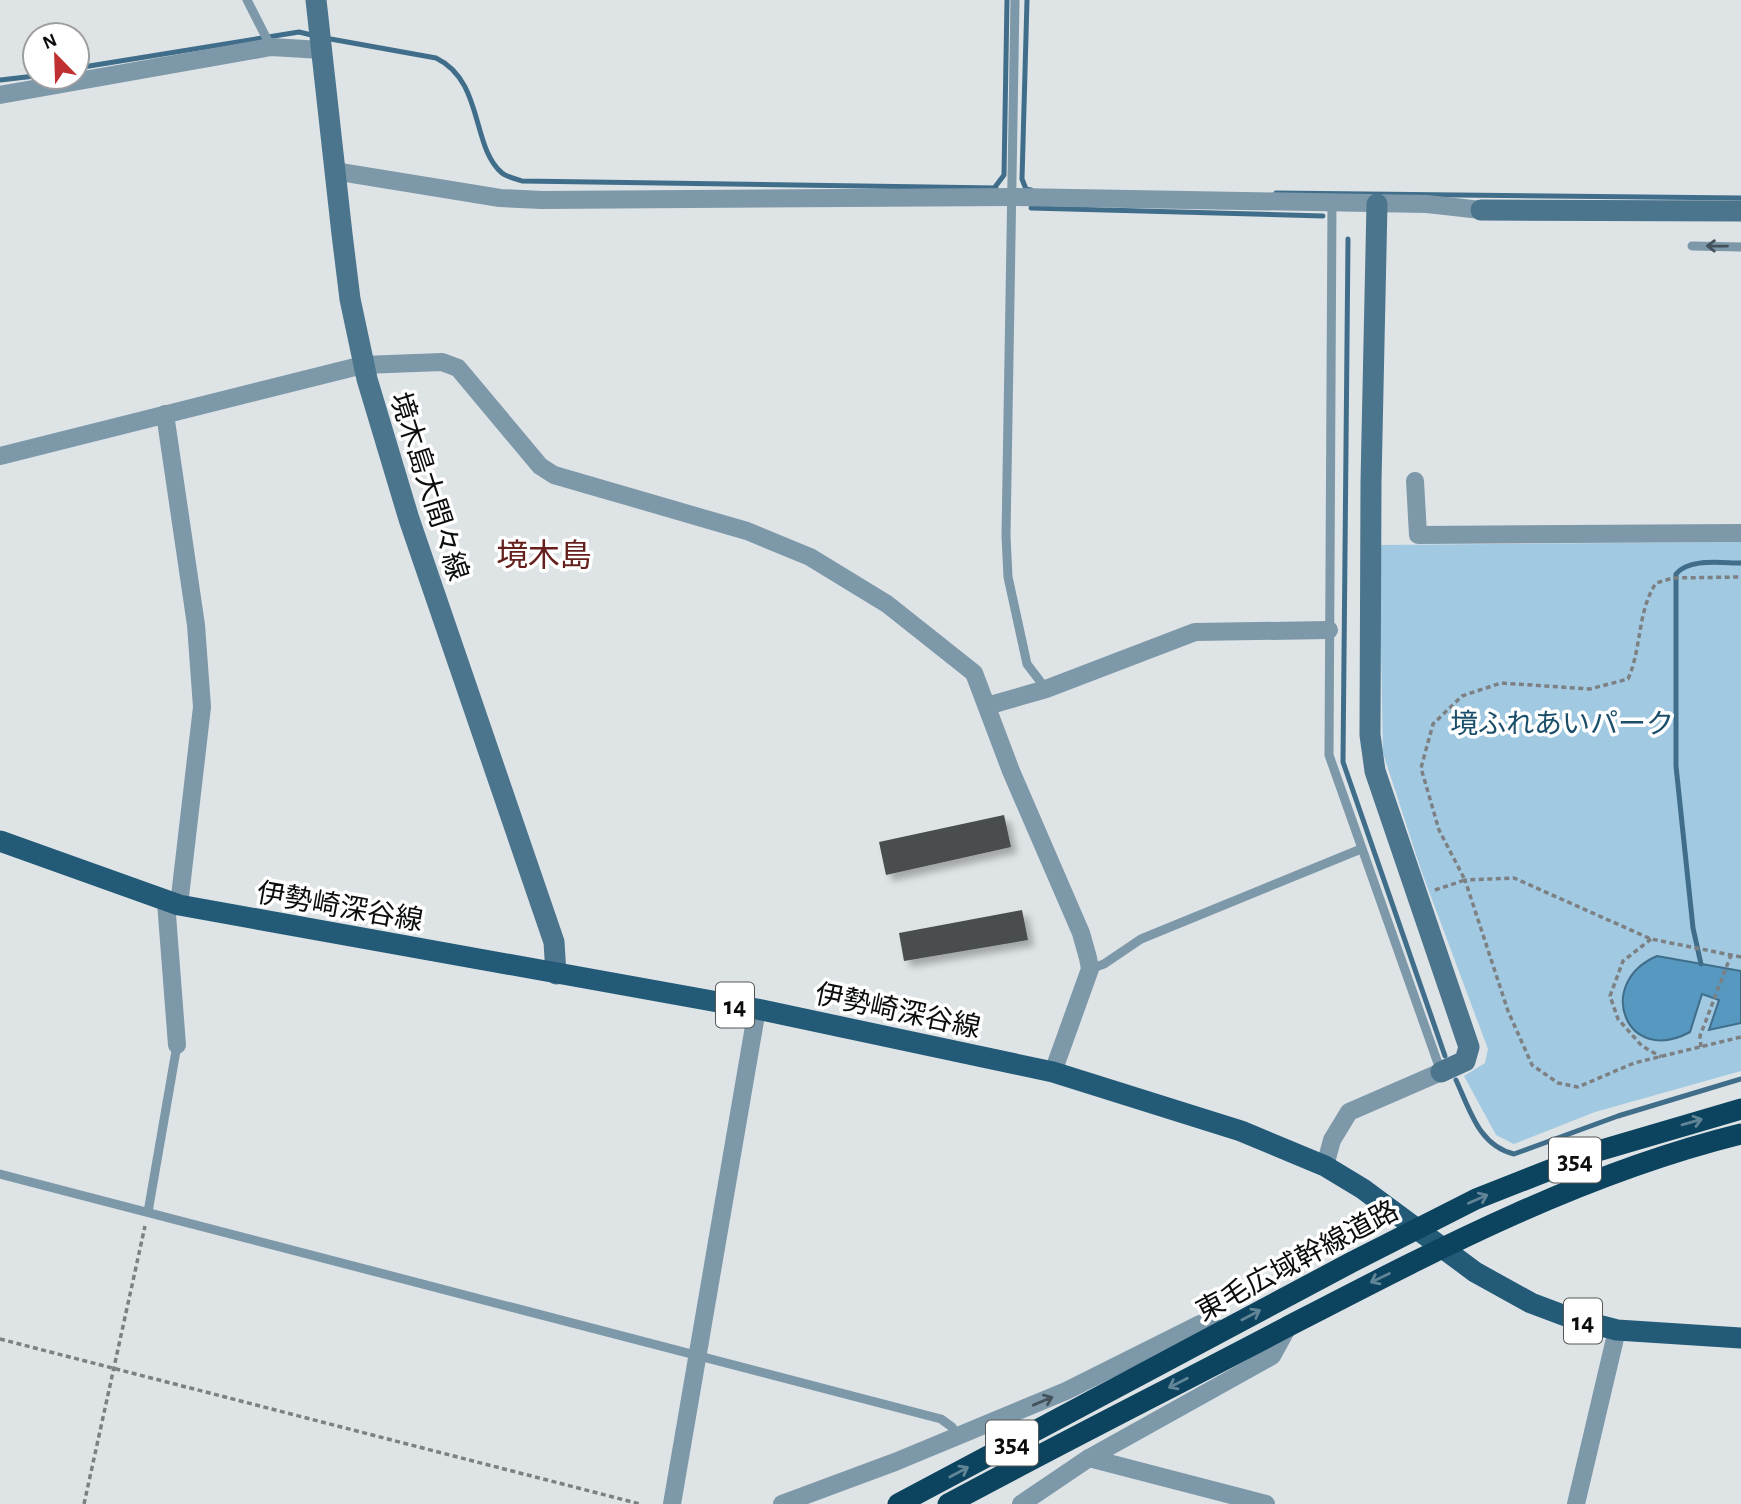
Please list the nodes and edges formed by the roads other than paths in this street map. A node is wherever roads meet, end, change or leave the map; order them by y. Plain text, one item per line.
1 (247, 0) edge
2 (316, 0) edge
3 (1015, 0) edge
4 (271, 47) junction
5 (322, 50) junction
6 (0, 95) edge
7 (334, 171) junction
8 (1012, 197) junction
9 (1332, 202) junction
10 (1377, 204) junction
11 (1480, 210) joint
12 (1741, 211) edge
13 (1692, 246) dead end
14 (1741, 247) edge
15 (363, 365) junction
16 (165, 414) junction
17 (0, 456) edge
18 (1415, 481) dead end
19 (1741, 533) edge
20 (1329, 629) junction
21 (1046, 690) junction
22 (986, 706) junction
23 (0, 841) edge
24 (1361, 849) junction
25 (173, 903) junction
26 (1090, 969) junction
27 (556, 974) junction
28 (757, 1009) junction
29 (177, 1045) joint
30 (1053, 1072) junction
31 (1441, 1072) junction
32 (1741, 1109) edge
33 (1741, 1134) edge
34 (1325, 1166) junction
35 (0, 1174) edge
36 (148, 1212) junction
37 (1416, 1228) junction
38 (1441, 1248) junction
39 (1288, 1327) junction
40 (1224, 1329) junction
41 (1617, 1330) junction
42 (1741, 1338) edge
43 (700, 1354) junction
44 (957, 1436) junction
45 (1089, 1458) junction
46 (819, 1497) edge
47 (672, 1504) edge
48 (782, 1504) edge
49 (898, 1504) edge
50 (948, 1504) edge
51 (1021, 1504) edge
52 (1266, 1504) edge
53 (1576, 1504) edge

1 - 4 lane
2 - 5 street, 境木島大間々線
3 - 8 lane
4 - 5 street
4 - 6 street
5 - 7 street, 境木島大間々線
7 - 8 street
7 - 15 street, 境木島大間々線
8 - 9 street
8 - 21 lane
9 - 10 street
9 - 20 lane
10 - 11 street
10 - 31 street
11 - 12 street
14 -> 13 lane
15 - 16 street
15 - 22 street
15 - 27 street, 境木島大間々線
16 - 17 street
16 - 25 street
18 - 19 street
20 - 21 street
20 - 24 lane
21 - 22 street
22 - 26 street
23 - 25 main road, 伊勢崎深谷線 / 14
24 - 26 lane
24 - 31 lane
25 - 27 main road, 伊勢崎深谷線 / 14
25 - 29 street
26 - 30 street
27 - 28 main road, 伊勢崎深谷線 / 14
28 - 30 main road, 伊勢崎深谷線 / 14
28 - 43 street
29 - 36 lane
30 - 34 main road, 伊勢崎深谷線 / 14
31 - 34 street
37 -> 32 highway, 東毛広域幹線道路 / 354
33 - 38 highway, 東毛広域幹線道路 / 354
34 - 37 main road, 伊勢崎深谷線 / 14
35 - 36 lane
36 - 43 lane
37 - 38 main road, 伊勢崎深谷線 / 14
40 -> 37 highway, 東毛広域幹線道路 / 354
38 -> 39 highway, 東毛広域幹線道路 / 354
38 - 41 main road, 伊勢崎深谷線 / 14
39 - 45 street
39 -> 50 highway, 東毛広域幹線道路 / 354
44 -> 40 street
49 -> 40 highway, 東毛広域幹線道路 / 354
41 - 42 main road, 伊勢崎深谷線 / 14
41 - 53 street
43 - 44 lane
43 - 47 street
44 - 46 street
45 - 51 street
45 - 52 street
46 - 48 street

